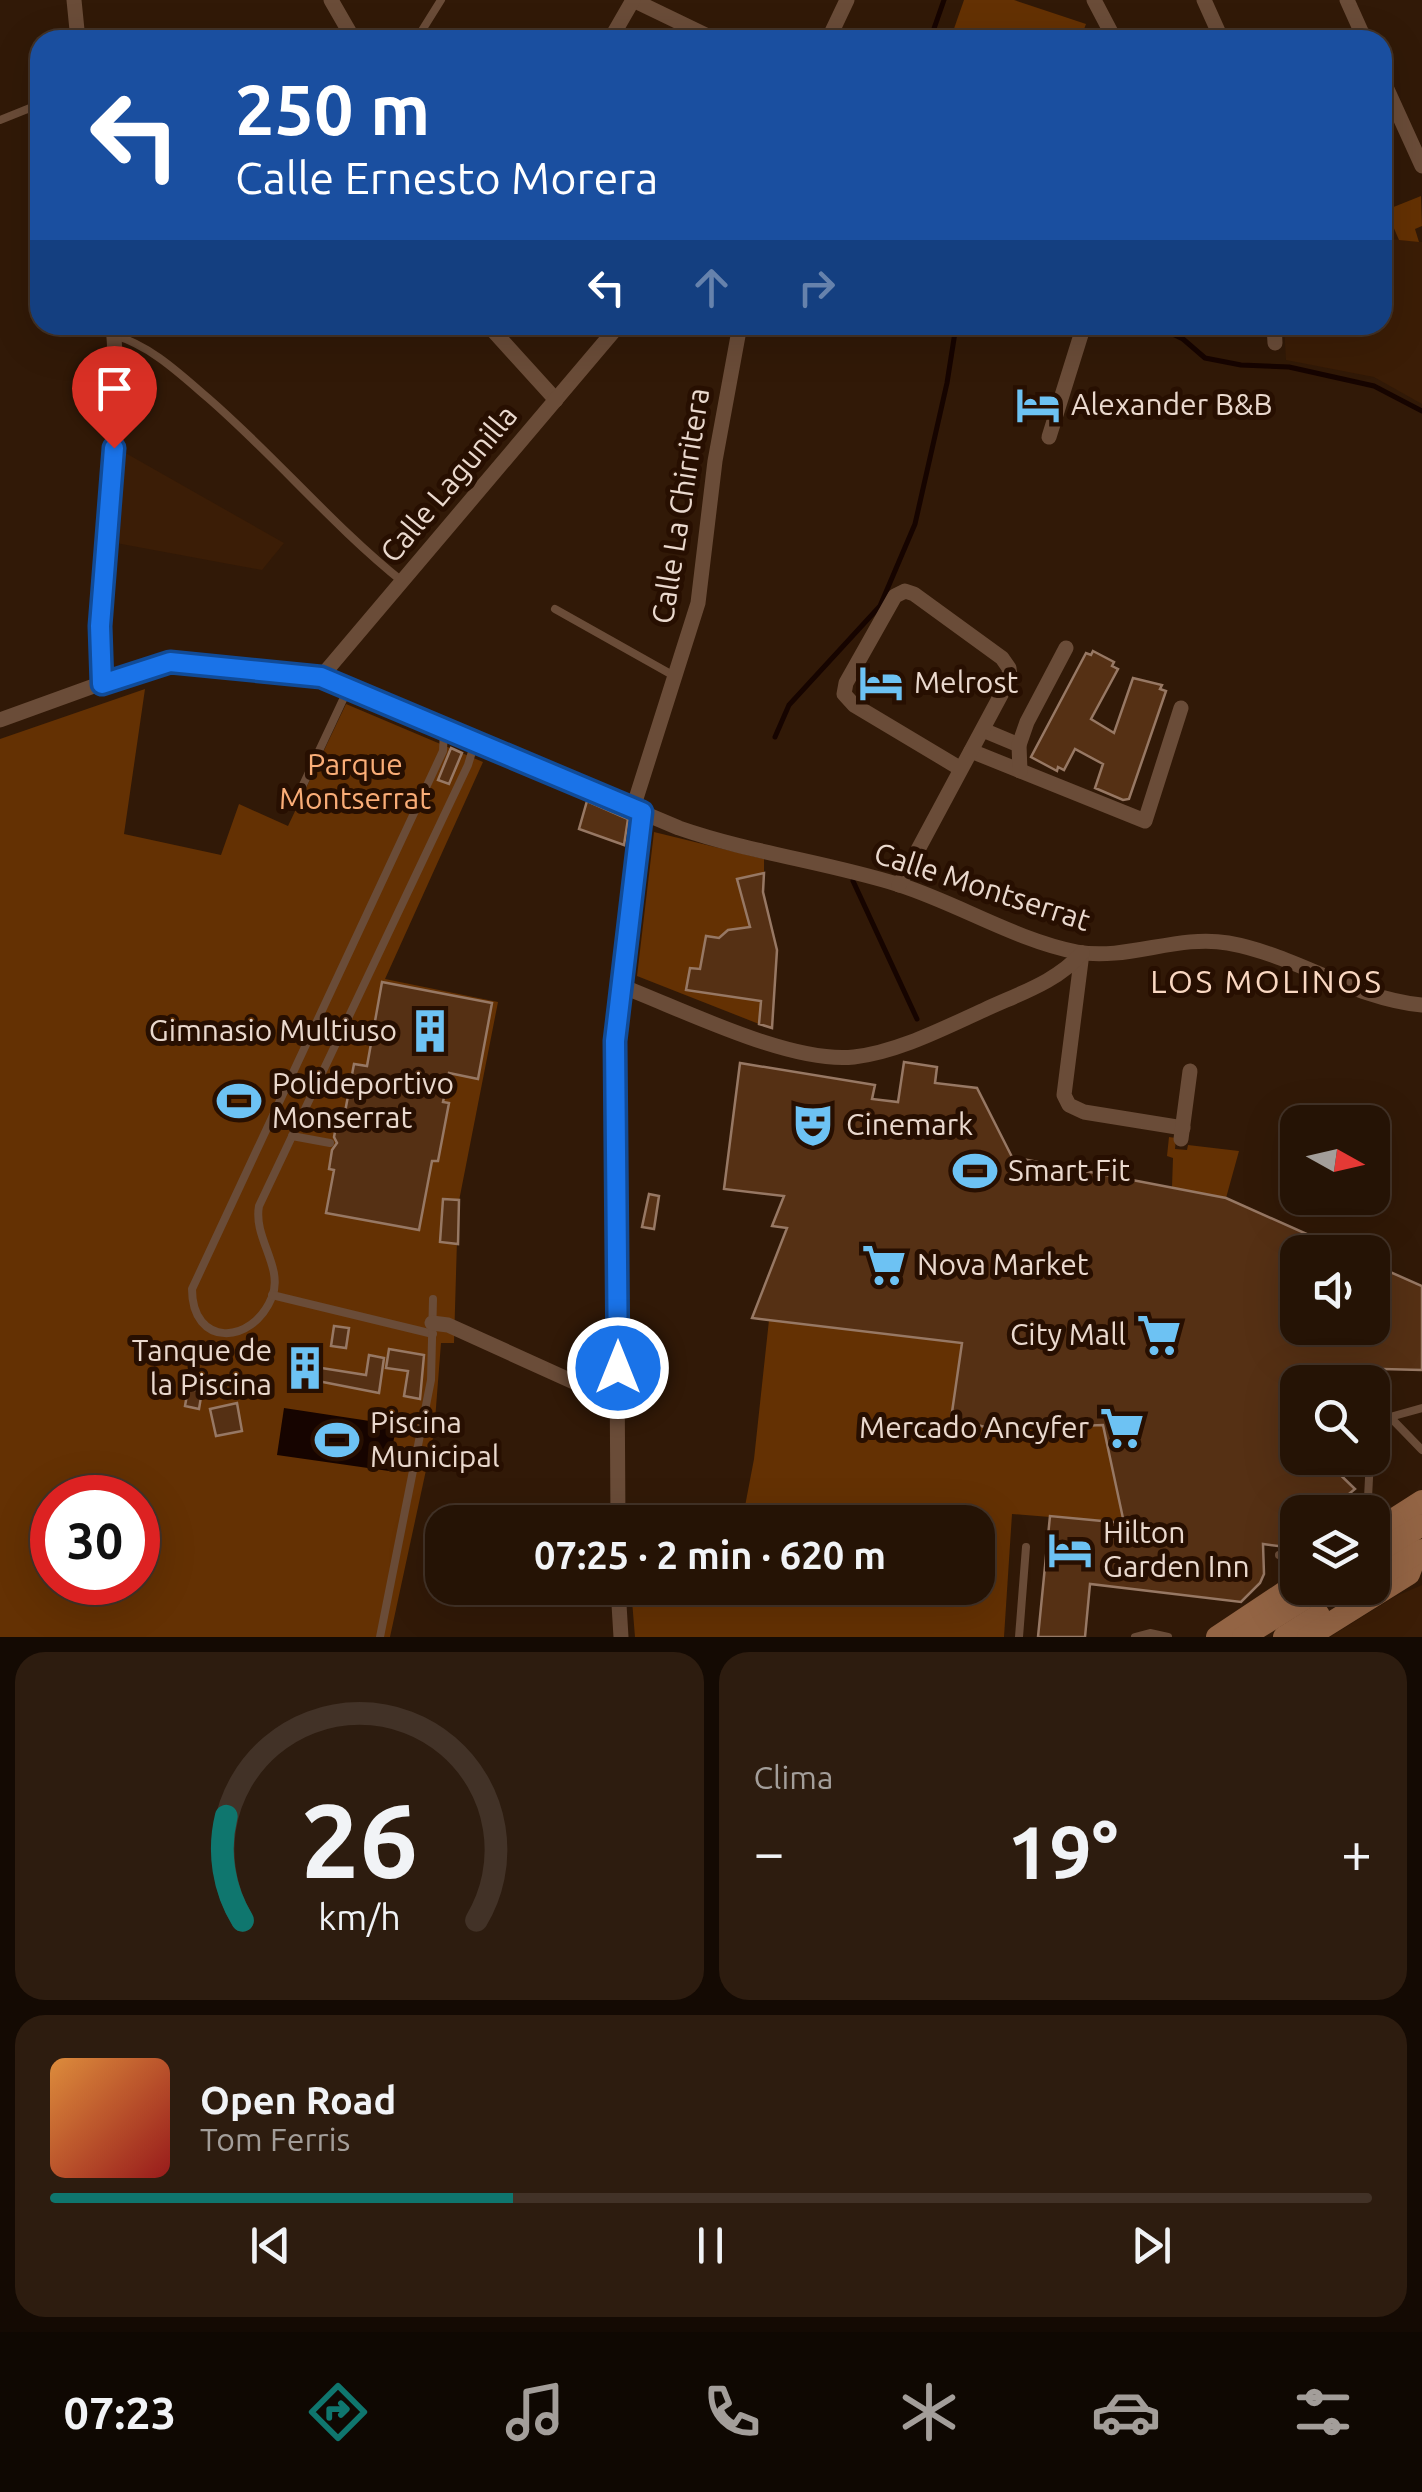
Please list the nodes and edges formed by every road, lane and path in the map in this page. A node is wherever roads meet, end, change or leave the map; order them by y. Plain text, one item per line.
1 (74, 0) edge
2 (331, 0) edge
3 (441, 0) edge
4 (633, 0) edge
5 (847, 0) edge
6 (1094, 0) edge
7 (1204, 0) edge
8 (1347, 0) edge
9 (77, 30) edge
10 (348, 30) edge
11 (422, 30) edge
12 (616, 30) edge
13 (695, 30) edge
14 (833, 30) edge
15 (1109, 30) edge
16 (1218, 30) edge
17 (1360, 30) edge
18 (1392, 100) edge
19 (30, 108) edge
20 (0, 120) edge
21 (1422, 166) edge
22 (113, 335) edge
23 (122, 335) edge
24 (497, 335) edge
25 (611, 335) edge
26 (738, 335) edge
27 (1081, 335) edge
28 (1274, 335) edge
29 (1274, 344) dead end
30 (556, 400) junction
31 (1049, 437) dead end
32 (402, 582) junction
33 (556, 609) dead end
34 (1066, 648) dead end
35 (321, 677) junction
36 (676, 678) junction
37 (102, 684) junction
38 (348, 689) junction
39 (1181, 708) dead end
40 (0, 720) edge
41 (444, 728) junction
42 (983, 730) junction
43 (475, 742) junction
44 (1020, 745) junction
45 (971, 751) junction
46 (961, 769) junction
47 (1020, 771) junction
48 (294, 802) dead end
49 (638, 810) junction
50 (899, 884) junction
51 (1082, 952) junction
52 (621, 986) junction
53 (1422, 1006) edge
54 (1190, 1071) dead end
55 (292, 1136) junction
56 (330, 1144) dead end
57 (272, 1294) junction
58 (433, 1300) dead end
59 (433, 1329) junction
60 (618, 1402) junction
61 (1422, 1408) edge
62 (1390, 1417) joint
63 (1422, 1450) edge
64 (1422, 1501) edge
65 (618, 1505) edge
66 (1393, 1520) junction
67 (1390, 1522) edge
68 (1422, 1525) edge
69 (1390, 1545) edge
70 (1026, 1547) dead end
71 (1422, 1550) edge
72 (1390, 1570) edge
73 (1413, 1573) edge
74 (1280, 1595) edge
75 (619, 1605) edge
76 (1295, 1605) edge
77 (1335, 1605) edge
78 (380, 1637) edge
79 (621, 1637) edge
80 (1019, 1637) edge
81 (1135, 1637) edge
82 (1168, 1637) edge
83 (1216, 1637) edge
84 (1243, 1637) edge
85 (1284, 1637) edge
86 (1308, 1637) edge

1 - 9 street
2 - 10 street
3 - 11 lane
4 - 12 street
4 - 13 street
5 - 14 street
6 - 15 street
7 - 16 street
8 - 17 street
18 - 21 street
19 - 20 lane
22 - 37 street
23 - 32 lane
24 - 30 street
25 - 30 street, Calle Lagunilla
26 - 36 street, Calle La Chirritera
27 - 31 street
28 - 29 street
30 - 32 street, Calle Lagunilla
32 - 35 street, Calle Lagunilla
33 - 36 lane
34 - 44 street
35 - 37 street, Calle Montserrat
35 - 38 street, Calle Montserrat
36 - 49 street, Calle La Chirritera
37 - 40 street, Calle Montserrat
38 - 41 street, Calle Montserrat
38 - 48 lane
39 - 47 street
41 - 43 street, Calle Montserrat
41 - 57 lane
42 - 44 street
42 - 45 street
42 - 46 street
43 - 49 street, Calle Montserrat
43 - 55 lane
44 - 47 street
45 - 46 street
45 - 47 street
46 - 50 street
49 - 50 street, Calle Montserrat
49 - 52 street, Calle La Chirritera
50 - 51 street, Calle Montserrat
51 - 52 street
51 - 53 street, Calle Montserrat
51 - 54 street
52 - 60 street, Calle La Chirritera
55 - 56 lane
55 - 57 lane
57 - 59 lane
58 - 59 lane
59 - 60 street
59 - 78 lane
60 - 65 street, Calle La Chirritera
61 - 62 lane
62 - 63 lane
64 - 66 main road
66 - 67 main road
66 - 73 main road
68 - 69 main road, bridge
70 - 80 lane
71 - 72 main road, bridge
73 - 86 main road
74 - 83 main road
75 - 79 street
76 - 84 main road
77 - 85 main road
81 - 82 lane

